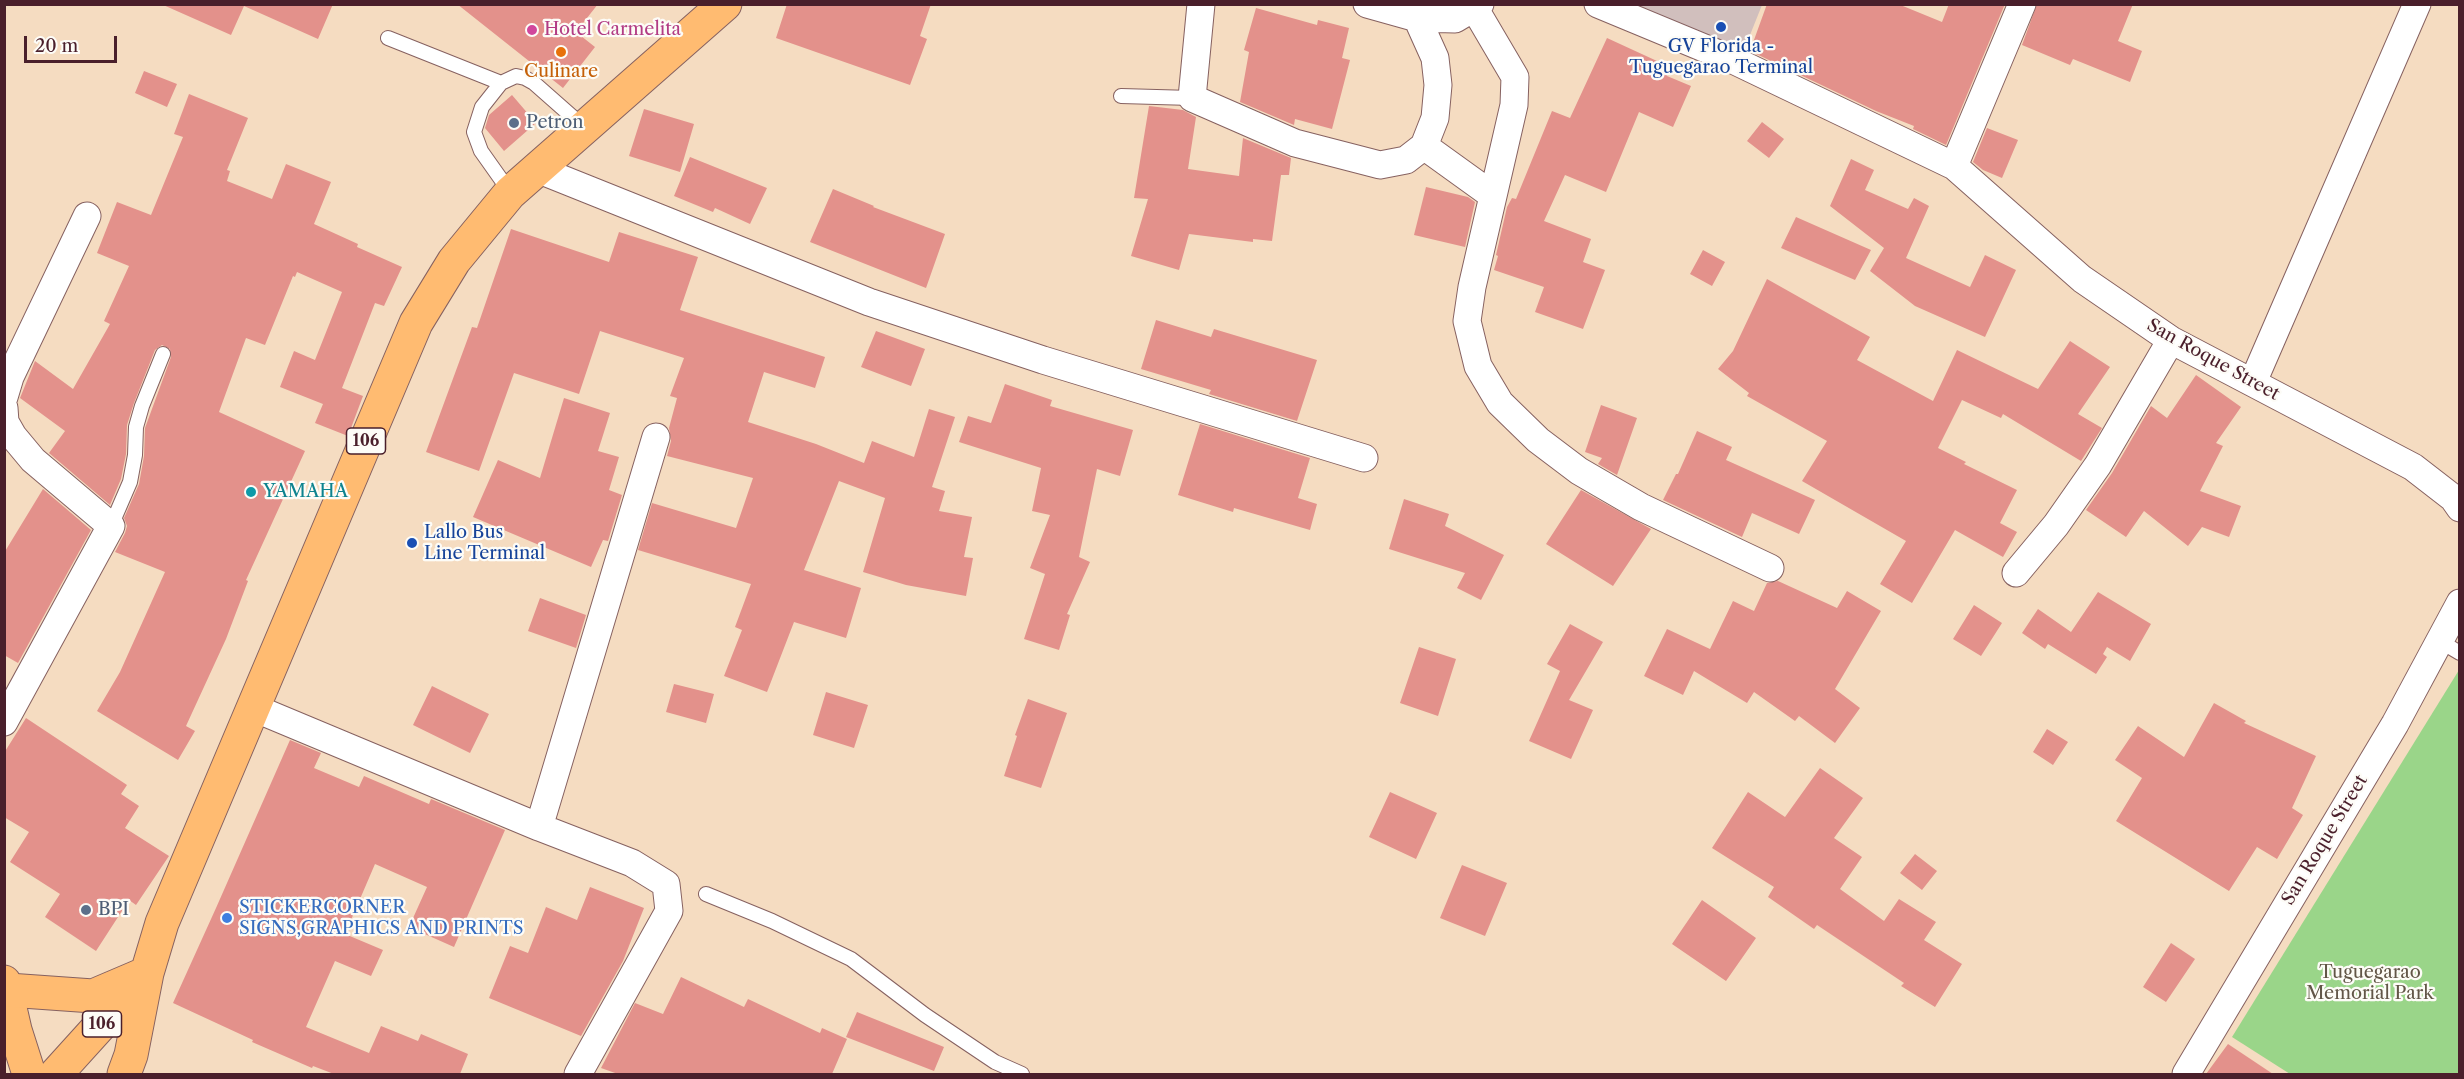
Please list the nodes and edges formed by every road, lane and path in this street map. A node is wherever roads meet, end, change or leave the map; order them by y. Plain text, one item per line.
1 (725, 4) edge
2 (1201, 4) edge
3 (1367, 4) edge
4 (1598, 4) edge
5 (2022, 4) edge
6 (2417, 4) edge
7 (1477, 7) edge
8 (1417, 18) junction
9 (388, 38) dead end
10 (501, 83) junction
11 (1121, 96) dead end
12 (1192, 98) junction
13 (585, 128) junction
14 (1424, 146) junction
15 (1954, 166) junction
16 (537, 169) junction
17 (510, 193) junction
18 (1492, 195) junction
19 (87, 216) dead end
20 (2171, 340) junction
21 (164, 354) dead end
22 (2253, 382) junction
23 (4, 397) edge
24 (4, 408) edge
25 (656, 437) dead end
26 (1364, 458) dead end
27 (2460, 508) edge
28 (111, 526) junction
29 (1770, 568) dead end
30 (2016, 573) dead end
31 (2460, 603) edge
32 (2449, 646) edge
33 (254, 708) junction
34 (4, 722) edge
35 (539, 827) junction
36 (705, 894) dead end
37 (147, 973) junction
38 (6, 986) edge
39 (993, 1068) edge
40 (28, 1074) edge
41 (56, 1074) edge
42 (124, 1074) edge
43 (578, 1074) edge
44 (1022, 1074) edge
45 (2186, 1074) edge

1 - 13 main road, 106
2 - 12 street
3 - 8 street
4 - 15 street, San Roque Street
5 - 15 street
6 - 22 street
7 - 8 street
7 - 18 street
8 - 14 street
9 - 10 lane
10 - 13 lane
10 - 17 lane
11 - 12 lane
12 - 14 street
13 - 16 main road, 106
14 - 18 street
15 - 20 street, San Roque Street
16 - 17 main road, 106
16 - 26 street
17 - 33 main road, 106
18 - 29 street
19 - 23 street
20 - 22 street, San Roque Street
20 - 30 street
21 - 28 lane
22 - 27 street, San Roque Street
24 - 28 street
25 - 35 street
28 - 34 street
31 - 32 street, San Roque Street
32 - 45 street, San Roque Street
33 - 35 street
33 - 37 main road, 106
35 - 43 street
36 - 39 lane
37 - 38 main road
37 - 41 main road, 106
37 - 42 main road, 106
38 - 40 main road
39 - 44 lane

